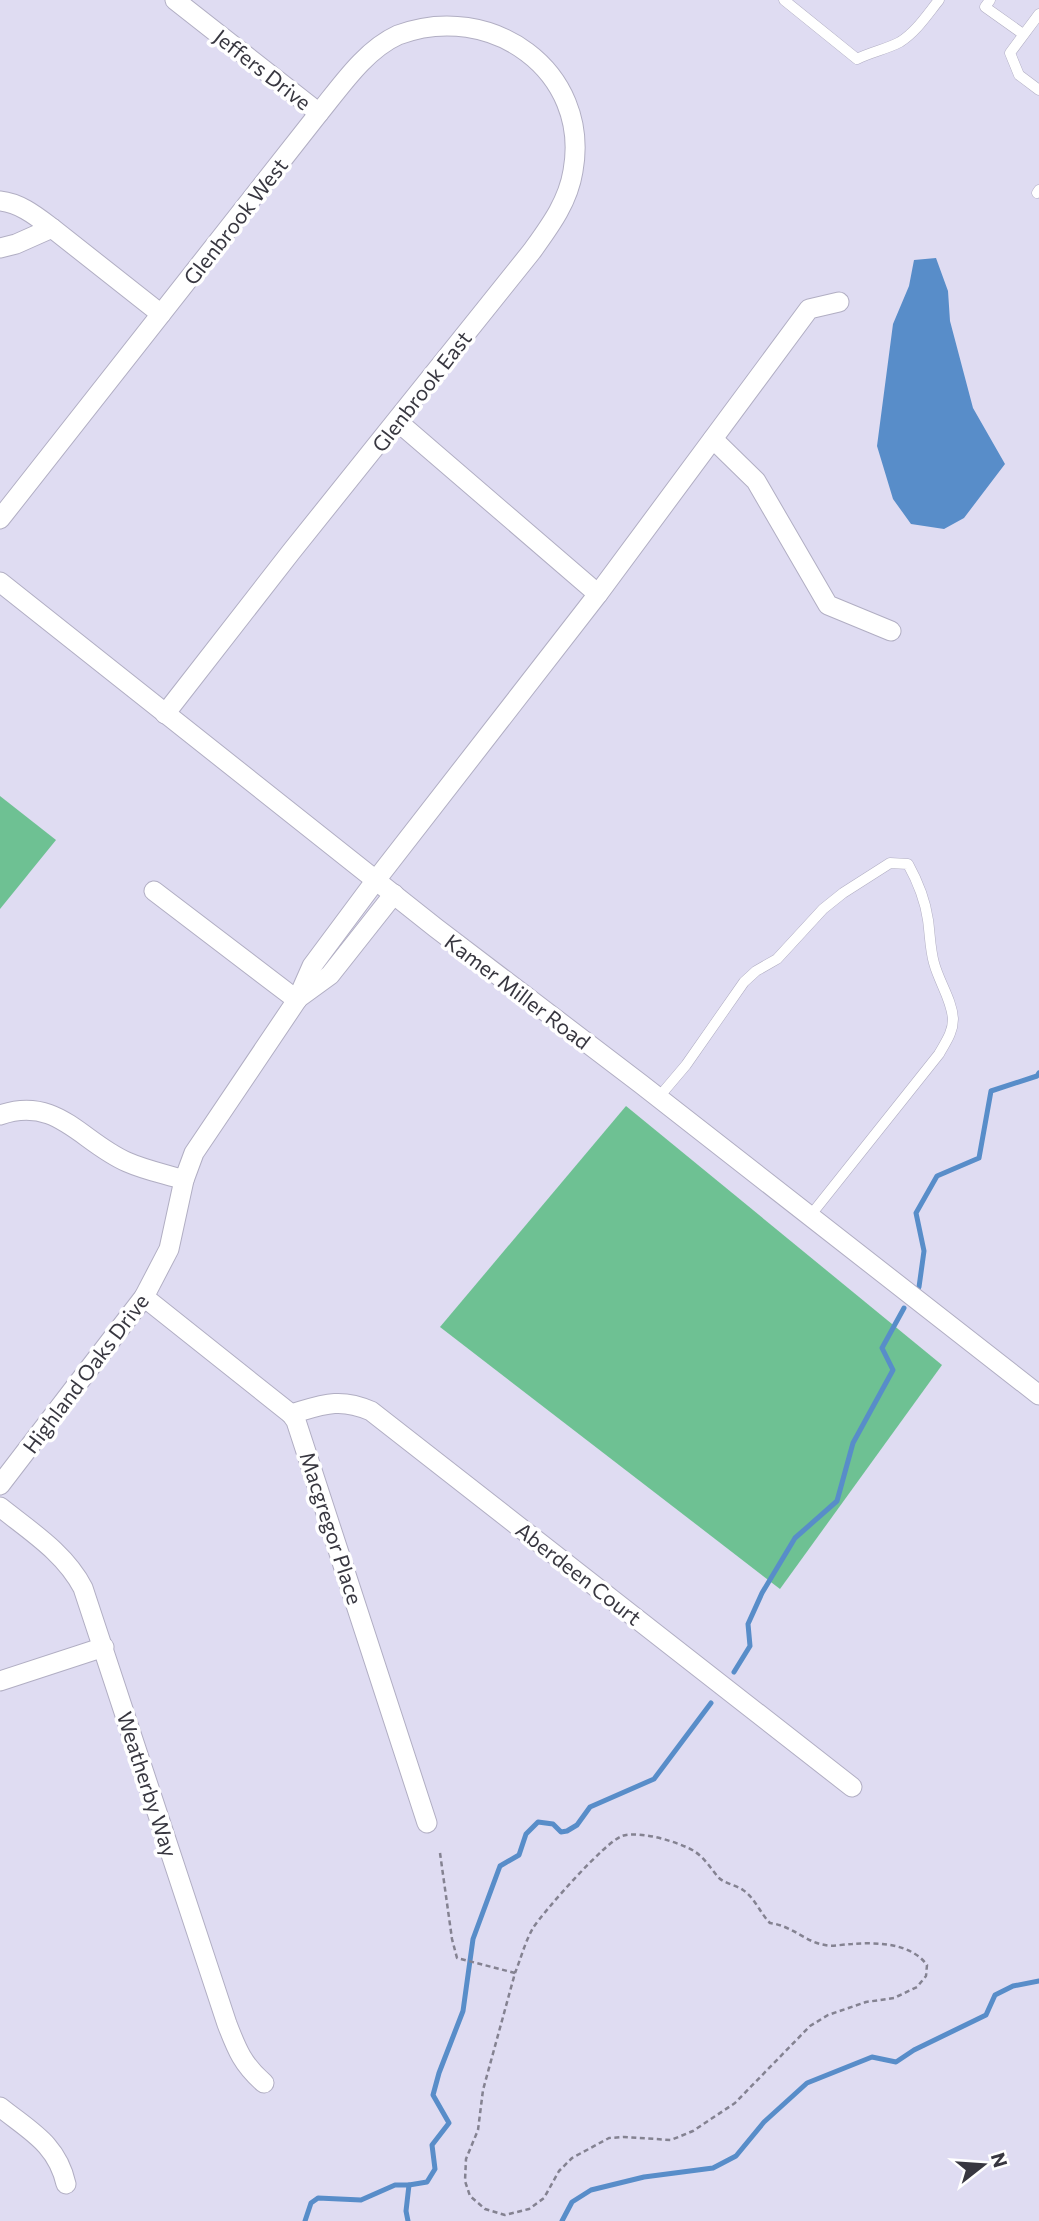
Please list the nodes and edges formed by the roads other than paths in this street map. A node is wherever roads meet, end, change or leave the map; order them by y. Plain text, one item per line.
1 (175, 0) edge
2 (783, 0) edge
3 (939, 0) edge
4 (990, 0) edge
5 (1039, 14) edge
6 (1023, 34) junction
7 (523, 45) joint
8 (1039, 90) edge
9 (319, 113) junction
10 (0, 201) edge
11 (52, 228) junction
12 (0, 248) edge
13 (839, 302) dead end
14 (161, 314) junction
15 (397, 421) junction
16 (713, 439) junction
17 (0, 519) edge
18 (0, 583) edge
19 (598, 594) junction
20 (891, 631) dead end
21 (165, 714) junction
22 (376, 880) junction
23 (154, 891) dead end
24 (394, 894) junction
25 (297, 1000) junction
26 (658, 1098) junction
27 (0, 1115) edge
28 (184, 1180) junction
29 (810, 1216) junction
30 (144, 1297) junction
31 (1039, 1395) edge
32 (291, 1414) junction
33 (0, 1485) edge
34 (0, 1507) edge
35 (104, 1647) junction
36 (0, 1681) edge
37 (852, 1787) dead end
38 (427, 1823) dead end
39 (264, 2083) dead end
40 (0, 2107) edge
41 (66, 2183) dead end

1 - 9 street, Jeffers Drive
2 - 3 lane
4 - 6 lane
5 - 6 lane
6 - 8 lane
7 - 9 street, Glenbrook West
7 - 15 street, Glenbrook East
9 - 14 street, Glenbrook West
10 - 11 street
11 - 12 street
11 - 14 street
13 - 16 street, Highland Oaks Drive
14 - 17 street, Glenbrook West
15 - 19 street
15 - 21 street, Glenbrook East
16 - 19 street, Highland Oaks Drive
16 - 20 street
18 - 21 street, Kamer Miller Road
19 - 22 street, Highland Oaks Drive
21 - 22 street, Kamer Miller Road
22 - 24 street, Kamer Miller Road
22 - 25 street, Highland Oaks Drive
23 - 25 street
24 - 25 street, Highland Oaks Drive
24 - 26 street, Kamer Miller Road
25 - 28 street, Highland Oaks Drive
26 - 29 street, Kamer Miller Road
26 - 29 lane
27 - 28 street
28 - 30 street, Highland Oaks Drive
29 - 31 street, Kamer Miller Road
30 - 32 street, Macgregor Place
30 - 33 street, Highland Oaks Drive
32 - 37 street, Aberdeen Court
32 - 38 street, Macgregor Place
34 - 35 street, Weatherby Way
35 - 36 street
35 - 39 street, Weatherby Way
40 - 41 street

